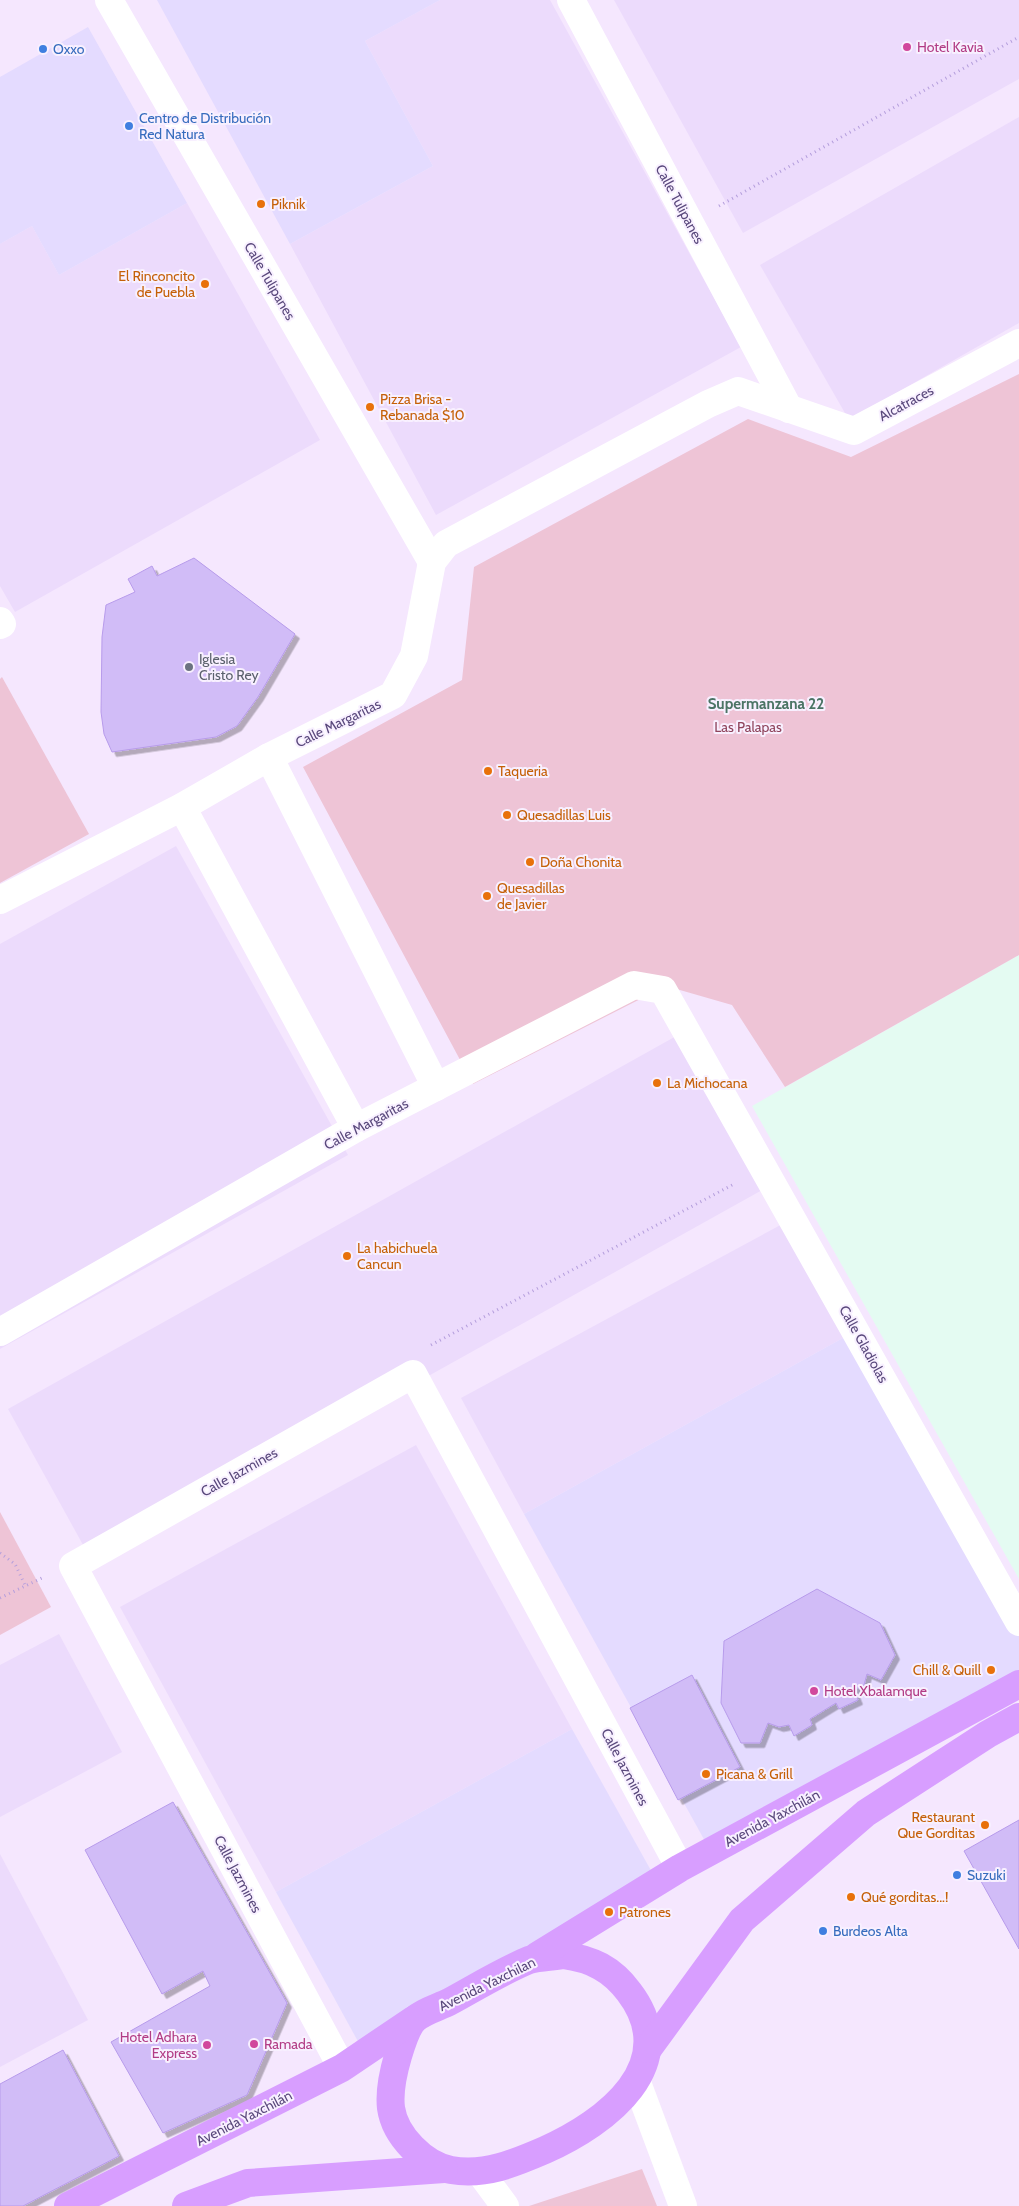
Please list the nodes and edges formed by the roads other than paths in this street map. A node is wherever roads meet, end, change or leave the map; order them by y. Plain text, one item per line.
1 (109, 0) edge
2 (571, 0) edge
3 (1019, 343) edge
4 (789, 409) junction
5 (432, 562) junction
6 (0, 621) edge
7 (0, 625) edge
8 (269, 757) junction
9 (182, 807) junction
10 (0, 900) edge
11 (708, 1068) joint
12 (436, 1087) junction
13 (356, 1128) junction
14 (0, 1332) edge
15 (1019, 1622) edge
16 (1019, 1684) edge
17 (1019, 1717) edge
18 (680, 1868) junction
19 (531, 1960) junction
20 (414, 2019) junction
21 (648, 2049) junction
22 (342, 2068) junction
23 (636, 2080) junction
24 (444, 2169) junction
25 (479, 2171) junction
26 (68, 2206) edge
27 (186, 2206) edge
28 (505, 2206) edge
29 (682, 2206) edge

1 - 5 street, Calle Tulipanes
2 - 4 street, Calle Tulipanes
3 - 4 street, Alcatraces
4 - 5 street, Alcatraces
5 - 8 street, Calle Margaritas
6 - 7 street
8 - 9 street, Calle Margaritas
8 - 12 street
9 - 10 street, Calle Margaritas
9 - 13 street
11 - 12 street, Calle Margaritas
11 - 15 street, Calle Gladiolas
12 - 13 street, Calle Margaritas
13 - 14 street, Calle Margaritas
16 - 18 main road, Avenida Yaxchilán
17 - 21 main road
18 - 19 main road, Avenida Yaxchilán
18 - 22 street, Calle Jazmines
19 - 20 main road, Avenida Yaxchilan
19 - 21 main road, Avenida Yaxchilan
20 - 22 main road, Avenida Yaxchilán
20 - 24 main road, Avenida Yaxchilan
21 - 23 main road, Avenida Yaxchilan
22 - 26 main road, Avenida Yaxchilán
23 - 25 main road, Avenida Yaxchilan
23 - 29 street
24 - 25 main road, Avenida Yaxchilan
24 - 27 main road
25 - 28 street

